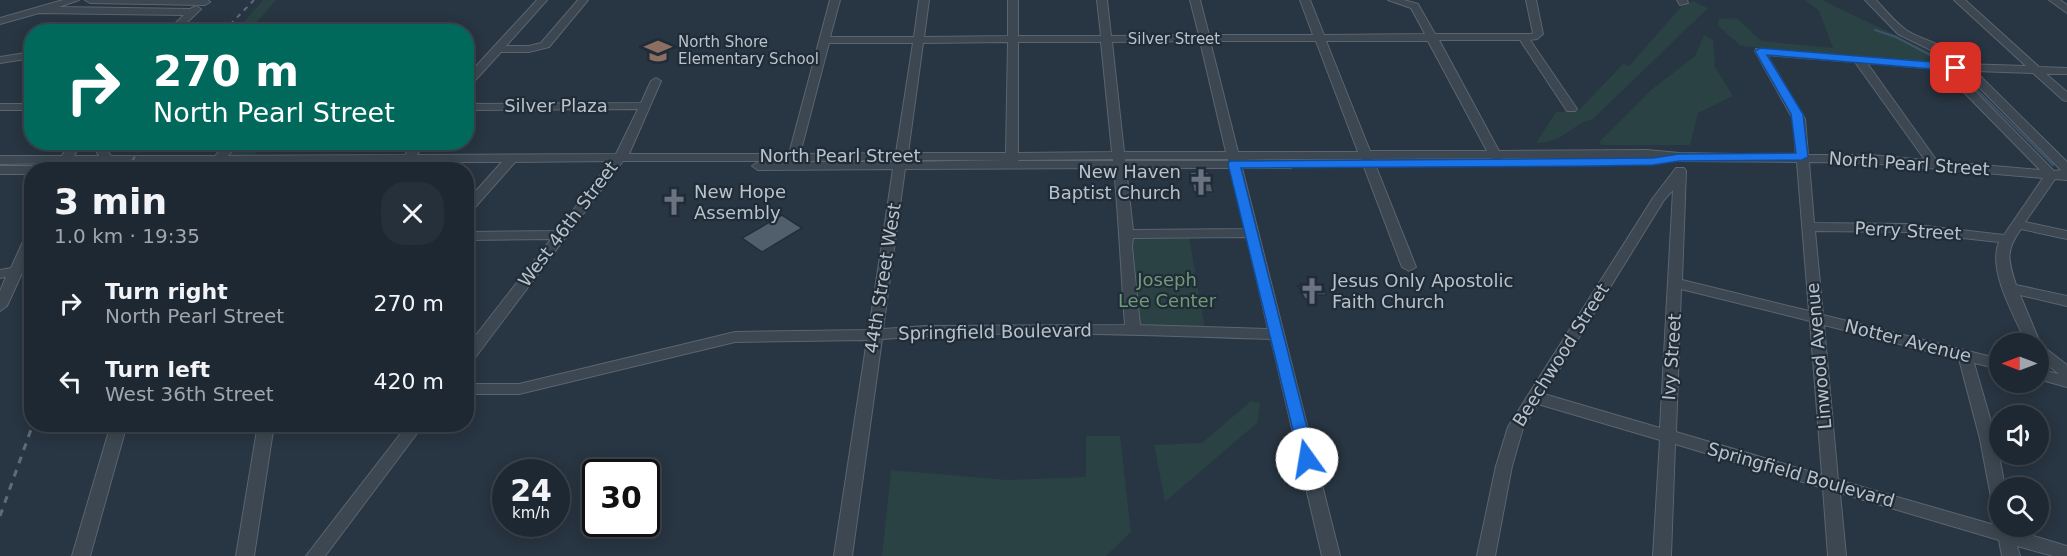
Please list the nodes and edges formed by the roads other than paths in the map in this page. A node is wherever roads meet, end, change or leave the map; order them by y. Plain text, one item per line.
1 (74, 0) edge
2 (90, 0) edge
3 (542, 0) edge
4 (583, 0) edge
5 (835, 0) edge
6 (924, 0) edge
7 (1013, 0) edge
8 (1102, 0) edge
9 (1195, 0) edge
10 (1305, 0) edge
11 (1394, 0) edge
12 (1530, 0) edge
13 (1870, 0) edge
14 (1959, 0) edge
15 (2054, 0) edge
16 (206, 1) edge
17 (38, 10) junction
18 (2067, 10) edge
19 (193, 12) junction
20 (0, 21) edge
21 (180, 24) edge
22 (1431, 37) junction
23 (1523, 37) junction
24 (1319, 38) junction
25 (1013, 39) junction
26 (1107, 39) junction
27 (1204, 39) junction
28 (824, 40) junction
29 (918, 40) junction
30 (500, 49) junction
31 (24, 56) edge
32 (1858, 59) junction
33 (0, 60) edge
34 (1956, 68) junction
35 (2036, 69) junction
36 (2067, 71) edge
37 (474, 76) edge
38 (656, 81) dead end
39 (2067, 98) edge
40 (645, 106) junction
41 (0, 107) edge
42 (24, 107) edge
43 (474, 107) edge
44 (1571, 109) dead end
45 (101, 150) edge
46 (227, 150) edge
47 (1679, 157) junction
48 (1802, 157) junction
49 (1497, 158) junction
50 (1233, 159) junction
51 (1367, 159) junction
52 (0, 160) edge
53 (108, 160) junction
54 (1012, 160) junction
55 (1120, 160) junction
56 (793, 161) junction
57 (902, 161) junction
58 (26, 162) edge
59 (90, 162) edge
60 (162, 162) edge
61 (217, 162) edge
62 (615, 162) junction
63 (474, 163) edge
64 (508, 163) junction
65 (1934, 165) junction
66 (0, 170) edge
67 (24, 170) edge
68 (2067, 170) edge
69 (1680, 174) junction
70 (2052, 175) junction
71 (2067, 176) edge
72 (474, 201) edge
73 (2017, 224) junction
74 (1809, 228) junction
75 (1252, 233) junction
76 (1127, 234) junction
77 (559, 235) junction
78 (2067, 235) edge
79 (474, 236) edge
80 (2007, 239) junction
81 (24, 252) edge
82 (1409, 267) dead end
83 (15, 271) junction
84 (0, 274) edge
85 (1676, 283) junction
86 (2010, 288) junction
87 (2067, 301) edge
88 (0, 306) edge
89 (1815, 318) junction
90 (1133, 330) junction
91 (2029, 333) edge
92 (1277, 334) junction
93 (873, 336) junction
94 (474, 348) edge
95 (1965, 355) junction
96 (2049, 358) edge
97 (1989, 361) edge
98 (2067, 373) edge
99 (2049, 377) edge
100 (2067, 382) edge
101 (474, 389) edge
102 (1534, 398) junction
103 (117, 432) edge
104 (264, 432) edge
105 (411, 432) edge
106 (1667, 436) junction
107 (1995, 477) edge
108 (1830, 483) junction
109 (1989, 526) edge
110 (2007, 537) edge
111 (2023, 537) edge
112 (2067, 553) edge
113 (81, 556) edge
114 (246, 556) edge
115 (315, 556) edge
116 (843, 556) edge
117 (1331, 556) edge
118 (1486, 556) edge
119 (1662, 556) edge
120 (1837, 556) edge
121 (2011, 556) edge

1 - 17 street
2 - 16 street
3 - 30 street
4 - 30 street
5 - 28 street
6 - 29 street, 44th Street West
7 - 25 street
8 - 26 street
9 - 27 street
10 - 24 street
11 - 22 street
12 - 23 street
13 - 34 street
14 - 35 street
15 - 18 street
16 - 19 street
17 - 19 street
17 - 20 street
19 - 21 street
22 - 23 street, Silver Street
22 - 24 street, Silver Street
22 - 49 street
23 - 44 street
24 - 27 street, Silver Street
24 - 51 street
25 - 26 street, Silver Street
25 - 29 street, Silver Street
25 - 54 street
26 - 27 street, Silver Street
26 - 55 street
27 - 50 street
28 - 29 street, Silver Street
28 - 56 street
29 - 57 street, 44th Street West
30 - 37 street
31 - 33 street
32 - 34 street
32 - 48 street, Linwood Avenue
32 - 65 street
34 - 35 street
34 - 68 street
34 - 70 street
35 - 36 street
35 - 39 street
38 - 40 street, West 46th Street
40 - 43 street, Silver Plaza
40 - 62 street, West 46th Street
41 - 42 street
45 - 53 street
46 - 61 street
47 - 48 street, North Pearl Street
47 - 49 street, North Pearl Street
47 - 69 street, Ivy Street
48 - 65 street, North Pearl Street
48 - 74 street, Linwood Avenue
49 - 51 street, North Pearl Street
50 - 51 street, North Pearl Street
50 - 55 street, North Pearl Street
50 - 75 street
51 - 82 street
52 - 58 street, North Pearl Street
53 - 59 street, North Pearl Street
53 - 60 street, North Pearl Street
54 - 55 street, North Pearl Street
54 - 57 street, North Pearl Street
55 - 76 street
56 - 57 street, North Pearl Street
56 - 62 street, North Pearl Street
57 - 93 street, 44th Street West
62 - 64 street, North Pearl Street
62 - 77 street, West 46th Street
63 - 64 street, North Pearl Street
64 - 72 street
65 - 70 street, North Pearl Street
66 - 67 street
68 - 70 street
69 - 85 street, Ivy Street
69 - 102 street, Beechwood Street
70 - 71 street, North Pearl Street
70 - 73 street
73 - 78 street
73 - 80 street
74 - 80 street, Perry Street
74 - 89 street, Linwood Avenue
75 - 76 street
75 - 92 street
76 - 90 street
77 - 79 street
77 - 94 street, West 46th Street
80 - 86 street
81 - 83 street
83 - 84 street
83 - 88 street
85 - 89 street, Notter Avenue
85 - 106 street, Ivy Street
86 - 87 street
86 - 91 street
89 - 95 street, Notter Avenue
89 - 108 street, Linwood Avenue
90 - 92 street, Springfield Boulevard
90 - 93 street, Springfield Boulevard
92 - 117 street
93 - 101 street, Springfield Boulevard
93 - 116 street, 44th Street West
95 - 97 street, Notter Avenue
95 - 107 street
96 - 98 street
99 - 100 street
102 - 106 street, Springfield Boulevard
102 - 118 street, Beechwood Street
103 - 113 street
104 - 114 street
105 - 115 street
106 - 108 street, Springfield Boulevard
106 - 119 street, Ivy Street
108 - 109 street, Springfield Boulevard
108 - 120 street, Linwood Avenue
110 - 121 street
111 - 112 street, Springfield Boulevard

